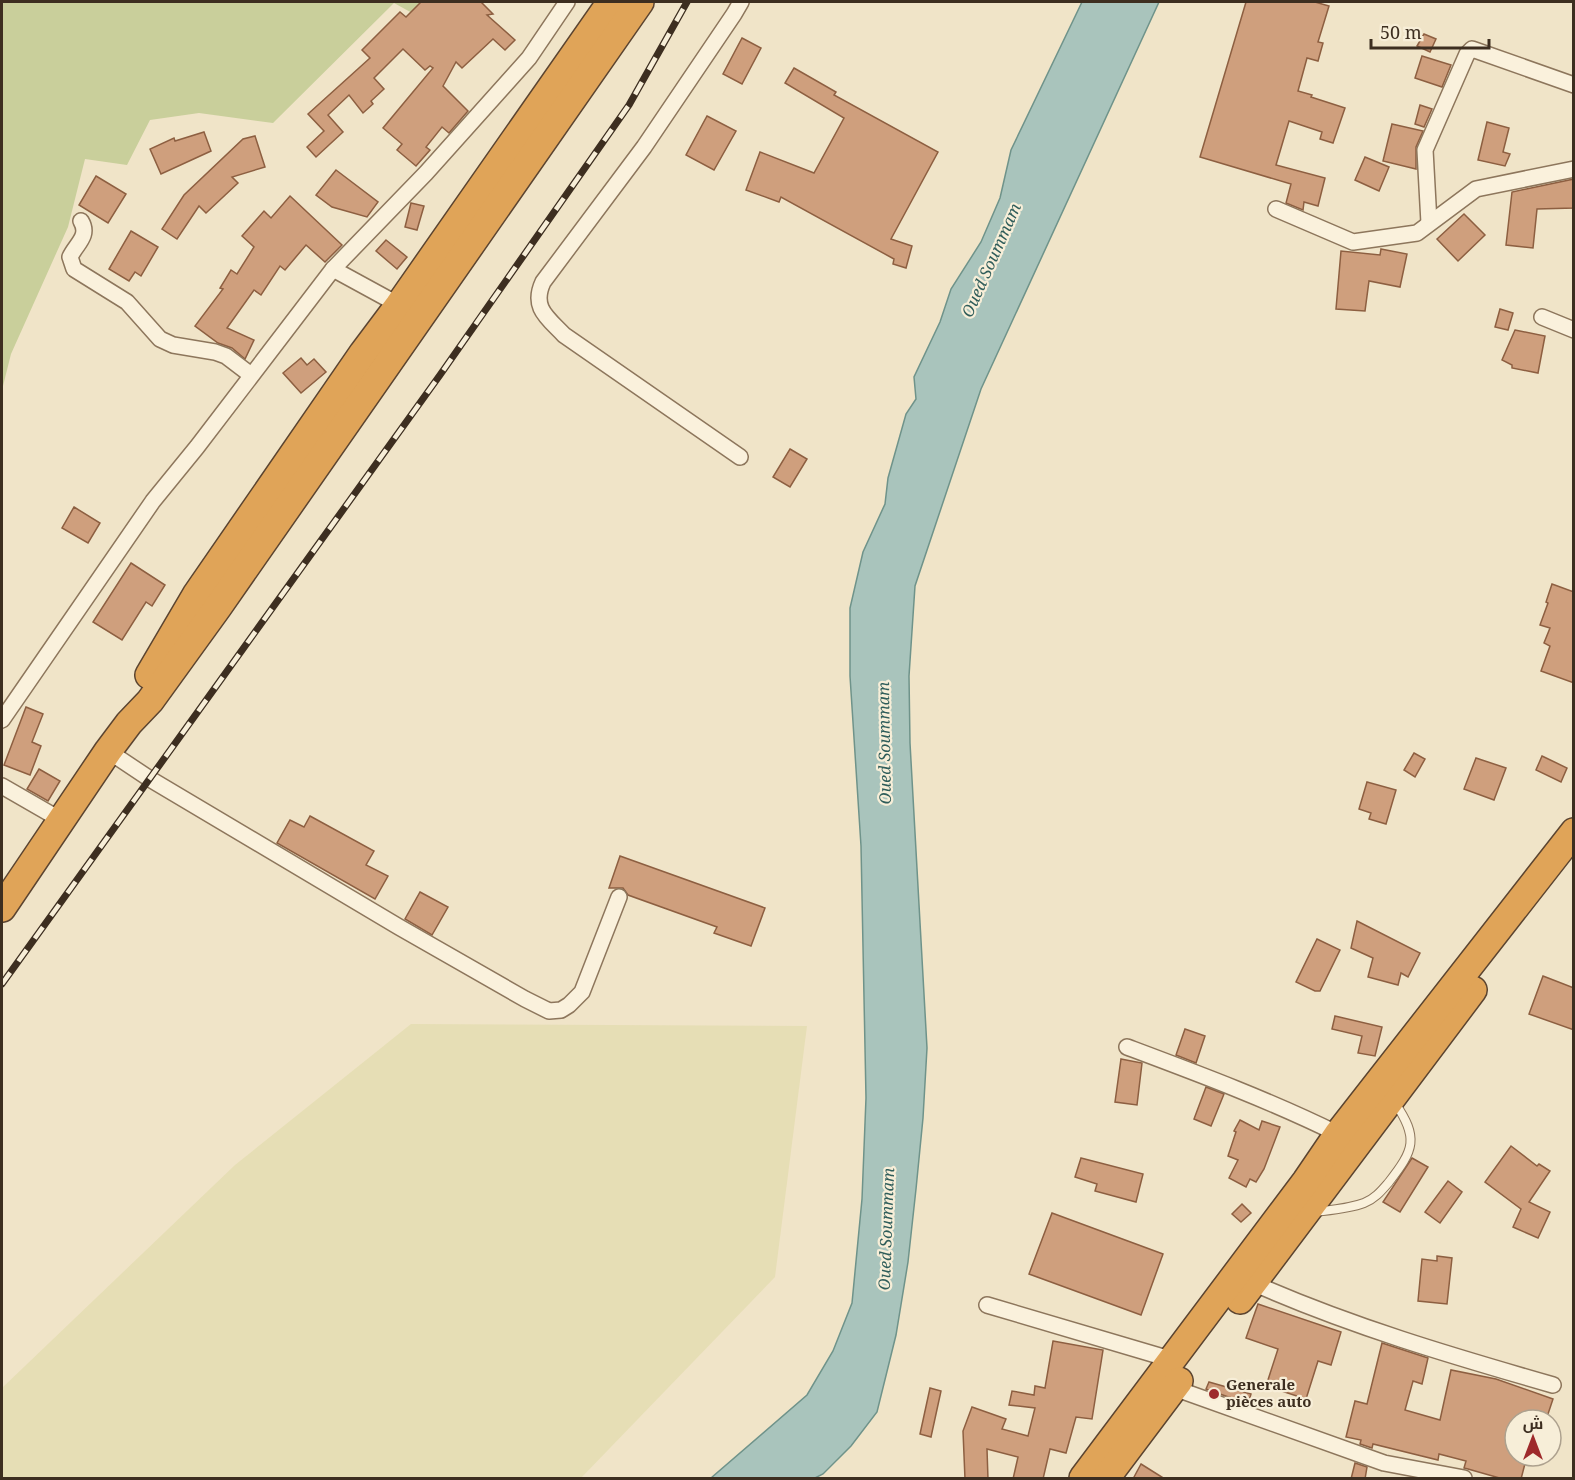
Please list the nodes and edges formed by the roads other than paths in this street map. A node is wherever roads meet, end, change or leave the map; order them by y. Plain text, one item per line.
1 (567, 2) edge
2 (611, 2) edge
3 (640, 2) edge
4 (741, 2) edge
5 (1574, 85) edge
6 (1574, 169) edge
7 (1276, 209) dead end
8 (81, 221) dead end
9 (1430, 224) junction
10 (333, 269) junction
11 (399, 305) junction
12 (1542, 317) dead end
13 (1574, 330) edge
14 (251, 375) junction
15 (740, 458) dead end
16 (2, 720) edge
17 (129, 723) junction
18 (108, 751) junction
19 (2, 786) edge
20 (61, 820) junction
21 (1574, 832) edge
22 (1574, 858) edge
23 (619, 897) dead end
24 (2, 908) edge
25 (1127, 1047) dead end
26 (1392, 1099) junction
27 (1338, 1134) junction
28 (1306, 1214) junction
29 (1253, 1282) junction
30 (987, 1305) dead end
31 (1173, 1359) junction
32 (1553, 1385) dead end
33 (1174, 1388) junction
34 (1083, 1479) edge
35 (1106, 1479) edge
36 (1464, 1479) edge

1 - 10 street
2 - 11 highway
3 - 17 highway
4 - 15 street
5 - 9 street
6 - 9 street
7 - 9 street
8 - 14 street
10 - 11 street
10 - 14 street
11 - 17 highway
12 - 13 street
14 - 16 street
17 - 18 highway
18 - 20 highway
18 - 23 street
19 - 20 street
20 - 24 highway
21 - 27 highway
22 - 26 highway
25 - 27 street
26 - 28 highway
26 - 28 lane
27 - 31 highway
28 - 29 highway
29 - 32 street
29 - 33 highway
30 - 31 street
31 - 34 highway
33 - 35 highway
33 - 36 street

